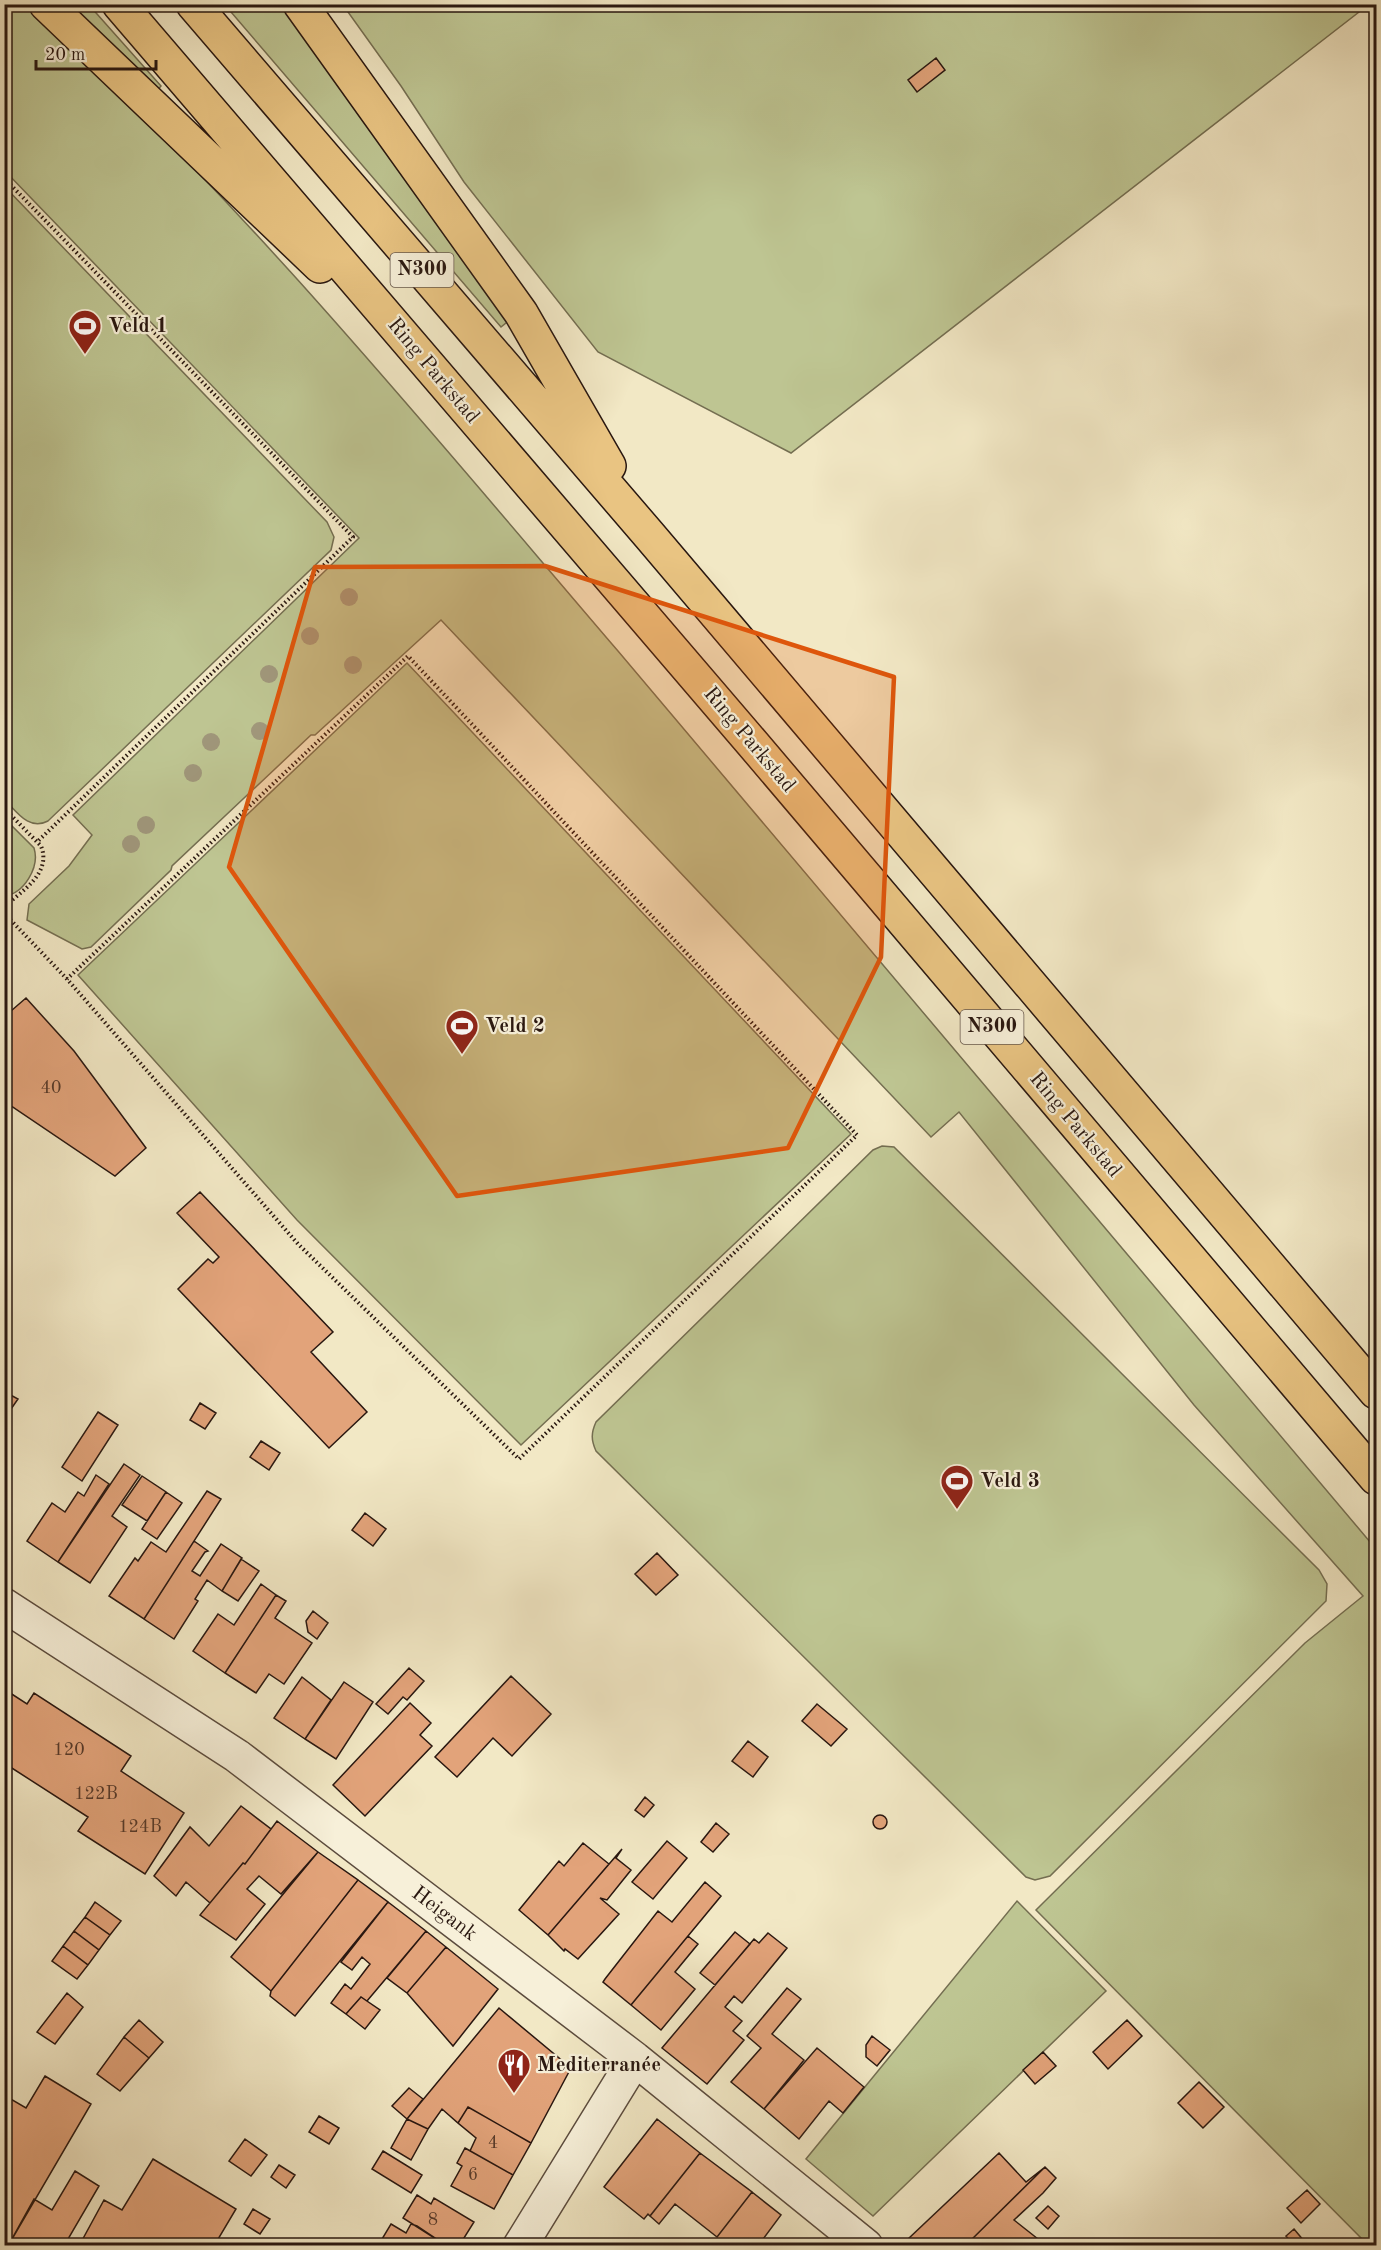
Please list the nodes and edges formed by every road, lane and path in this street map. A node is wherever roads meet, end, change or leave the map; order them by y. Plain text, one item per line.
1 (46, 4) edge
2 (119, 4) edge
3 (193, 4) edge
4 (300, 4) edge
5 (4, 177) edge
6 (438, 377) junction
7 (650, 536) junction
8 (4, 808) edge
9 (37, 842) junction
10 (4, 907) edge
11 (4, 914) edge
12 (66, 979) junction
13 (1377, 1392) edge
14 (1377, 1478) edge
15 (4, 1605) edge
16 (635, 2059) junction
17 (520, 2246) edge
18 (866, 2246) edge

1 - 6 highway, N300
2 - 6 highway, Ring Parkstad / N300
3 - 7 highway, N300
4 - 7 highway, N300
5 - 9 path
6 - 14 highway, Ring Parkstad / N300
7 - 13 highway, N300
8 - 9 path
9 - 10 path
11 - 12 path
12 - 12 path
15 - 16 street, Heigank
16 - 17 street
16 - 18 street, Heigank

